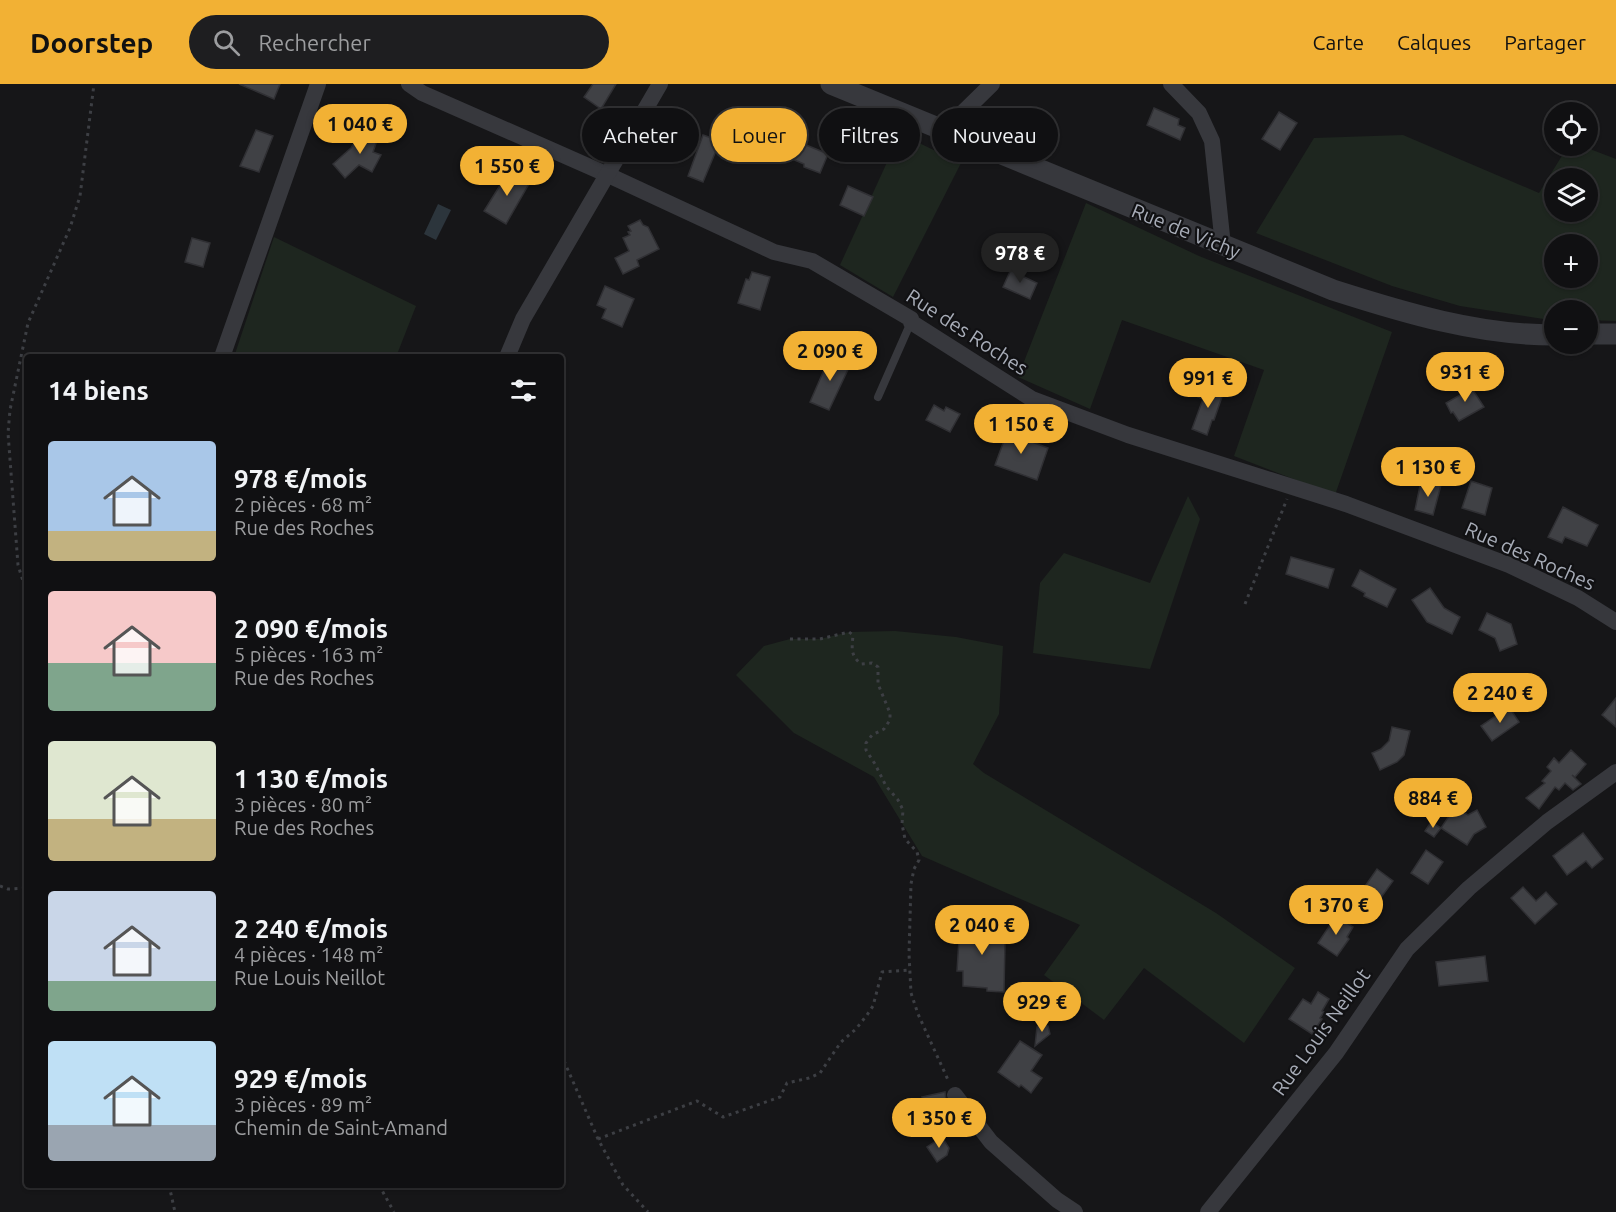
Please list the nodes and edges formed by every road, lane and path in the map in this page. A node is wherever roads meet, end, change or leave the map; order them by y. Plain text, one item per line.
1 (94, 84) edge
2 (318, 84) edge
3 (409, 84) edge
4 (660, 84) edge
5 (831, 84) edge
6 (992, 84) edge
7 (1171, 84) edge
8 (967, 108) edge
9 (932, 126) edge
10 (1019, 162) edge
11 (606, 174) junction
12 (1220, 245) junction
13 (911, 322) junction
14 (1544, 334) edge
15 (1598, 334) edge
16 (1616, 334) edge
17 (223, 354) edge
18 (508, 354) edge
19 (878, 397) dead end
20 (1292, 487) junction
21 (24, 584) edge
22 (1245, 604) dead end
23 (1616, 622) edge
24 (790, 639) dead end
25 (1616, 772) edge
26 (0, 886) edge
27 (24, 888) edge
28 (910, 970) junction
29 (564, 1061) edge
30 (955, 1095) joint
31 (598, 1139) junction
32 (170, 1188) edge
33 (381, 1188) edge
34 (175, 1212) edge
35 (394, 1212) edge
36 (648, 1212) edge
37 (1075, 1212) edge
38 (1208, 1212) edge

1 - 21 path
2 - 17 street
3 - 11 street, Rue des Roches
4 - 11 street
5 - 9 street, Rue de Vichy
6 - 8 street
7 - 12 street
10 - 12 street, Rue de Vichy
11 - 13 street, Rue des Roches
11 - 18 street
12 - 14 street, Rue de Vichy
13 - 19 lane
13 - 20 street, Rue des Roches
15 - 16 street
20 - 22 path
20 - 23 street, Rue des Roches
24 - 28 path
25 - 38 street, Rue Louis Neillot
26 - 27 path
28 - 30 path
28 - 31 path
29 - 31 path
30 - 37 street
31 - 36 path
32 - 34 path
33 - 35 path

